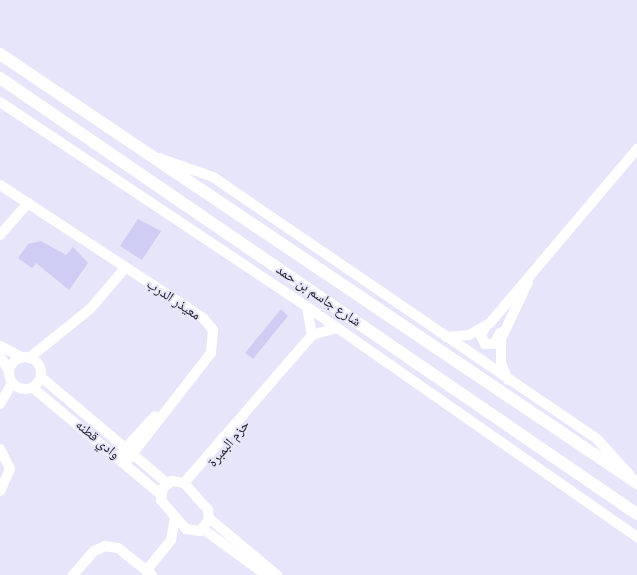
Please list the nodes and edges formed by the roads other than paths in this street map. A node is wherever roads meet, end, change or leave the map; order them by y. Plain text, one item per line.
1 (0, 54) edge
2 (0, 78) edge
3 (0, 102) edge
4 (637, 149) edge
5 (159, 158) junction
6 (0, 185) edge
7 (28, 203) junction
8 (0, 235) edge
9 (126, 267) junction
10 (528, 282) junction
11 (306, 306) junction
12 (506, 326) junction
13 (485, 327) junction
14 (336, 328) junction
15 (312, 335) junction
16 (445, 337) junction
17 (48, 344) junction
18 (0, 346) edge
19 (0, 356) edge
20 (25, 358) junction
21 (9, 371) junction
22 (40, 372) junction
23 (509, 380) junction
24 (16, 386) junction
25 (33, 388) junction
26 (1, 404) edge
27 (0, 449) edge
28 (125, 455) junction
29 (210, 461) junction
30 (635, 482) edge
31 (167, 483) junction
32 (184, 483) junction
33 (0, 491) edge
34 (194, 492) junction
35 (160, 494) junction
36 (637, 514) edge
37 (175, 517) junction
38 (209, 518) junction
39 (203, 529) junction
40 (190, 531) junction
41 (637, 537) edge
42 (171, 540) junction
43 (149, 573) edge
44 (73, 575) edge
45 (266, 575) edge
46 (277, 575) edge

1 - 5 main road, شارع جاسم بن حمد
2 - 36 main road, شارع جاسم بن حمد
3 - 11 street, شارع جاسم بن حمد
4 - 10 street
5 - 16 street, شارع جاسم بن حمد
5 - 30 main road, شارع جاسم بن حمد
6 - 7 street, معيذر الدرب
7 - 8 street
7 - 9 street, معيذر الدرب
9 - 17 street
9 - 28 street, معيذر الدرب
10 - 12 street
10 - 13 street
11 - 14 street, شارع جاسم بن حمد
11 - 15 street
12 - 13 street
12 - 23 street
13 - 16 street
14 - 15 street
14 - 41 street, شارع جاسم بن حمد
15 - 29 street, حزم البمبرة
16 - 23 street, شارع جاسم بن حمد
17 - 20 street
17 - 22 street
18 - 20 street
19 - 21 street
20 - 21 street
20 - 22 street, وادي قطنه
21 - 24 street
22 - 25 street
22 - 28 street, وادي قطنه
23 - 30 street, شارع جاسم بن حمد
24 - 25 street
24 - 26 street
25 - 28 street, وادي قطنه
27 - 33 street
28 - 31 street, وادي قطنه
28 - 35 street, وادي قطنه
29 - 32 street, حزم البمبرة
29 - 34 street, حزم البمبرة
31 - 32 street
31 - 35 street
32 - 34 street
34 - 38 street
35 - 37 street, وادي قطنه
37 - 40 street, وادي قطنه
37 - 42 street
38 - 39 street
38 - 46 street
39 - 40 street
39 - 45 street
40 - 42 street
42 - 43 street
43 - 44 street

